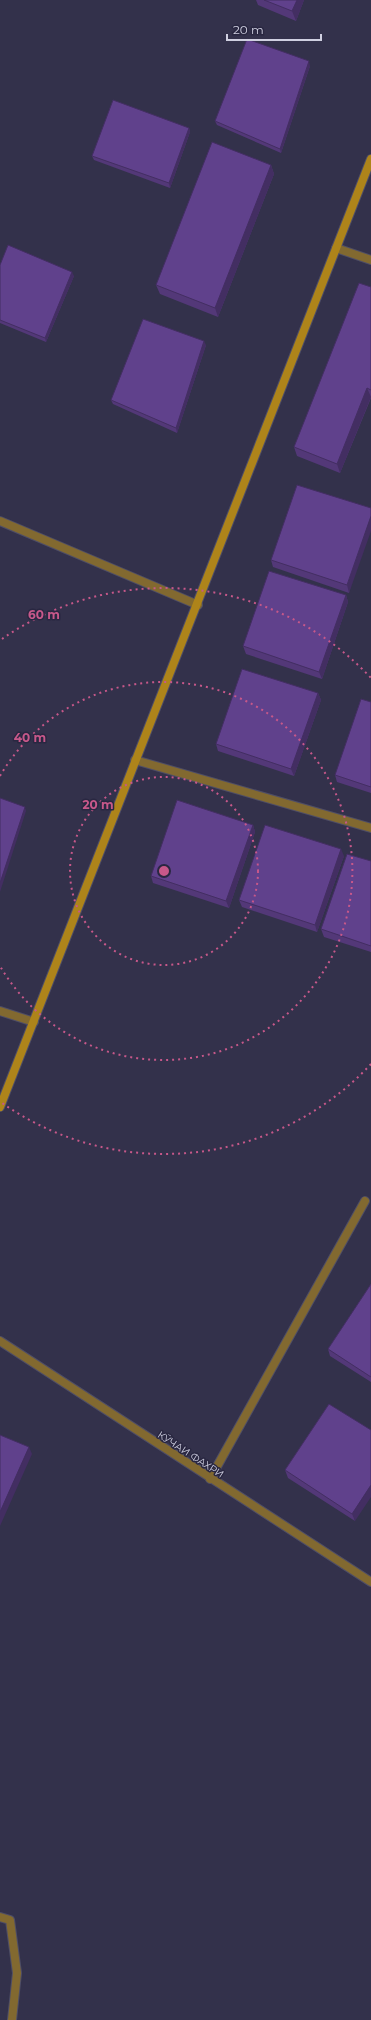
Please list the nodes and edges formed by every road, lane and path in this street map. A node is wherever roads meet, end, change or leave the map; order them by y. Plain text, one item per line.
1 (371, 159) edge
2 (336, 248) junction
3 (371, 260) edge
4 (0, 521) edge
5 (198, 605) junction
6 (135, 760) junction
7 (371, 828) edge
8 (0, 1011) edge
9 (34, 1022) junction
10 (0, 1107) edge
11 (365, 1201) dead end
12 (0, 1342) edge
13 (210, 1479) junction
14 (371, 1582) edge
15 (0, 1917) edge
16 (12, 2020) edge

1 - 2 main road
2 - 3 street
2 - 5 main road
4 - 5 street
5 - 6 main road
6 - 7 street
6 - 9 main road
8 - 9 street
9 - 10 main road
11 - 13 street
12 - 13 street, КӮЧАИ ФАХРИ
13 - 14 street, КӮЧАИ ФАХРИ
15 - 16 street

